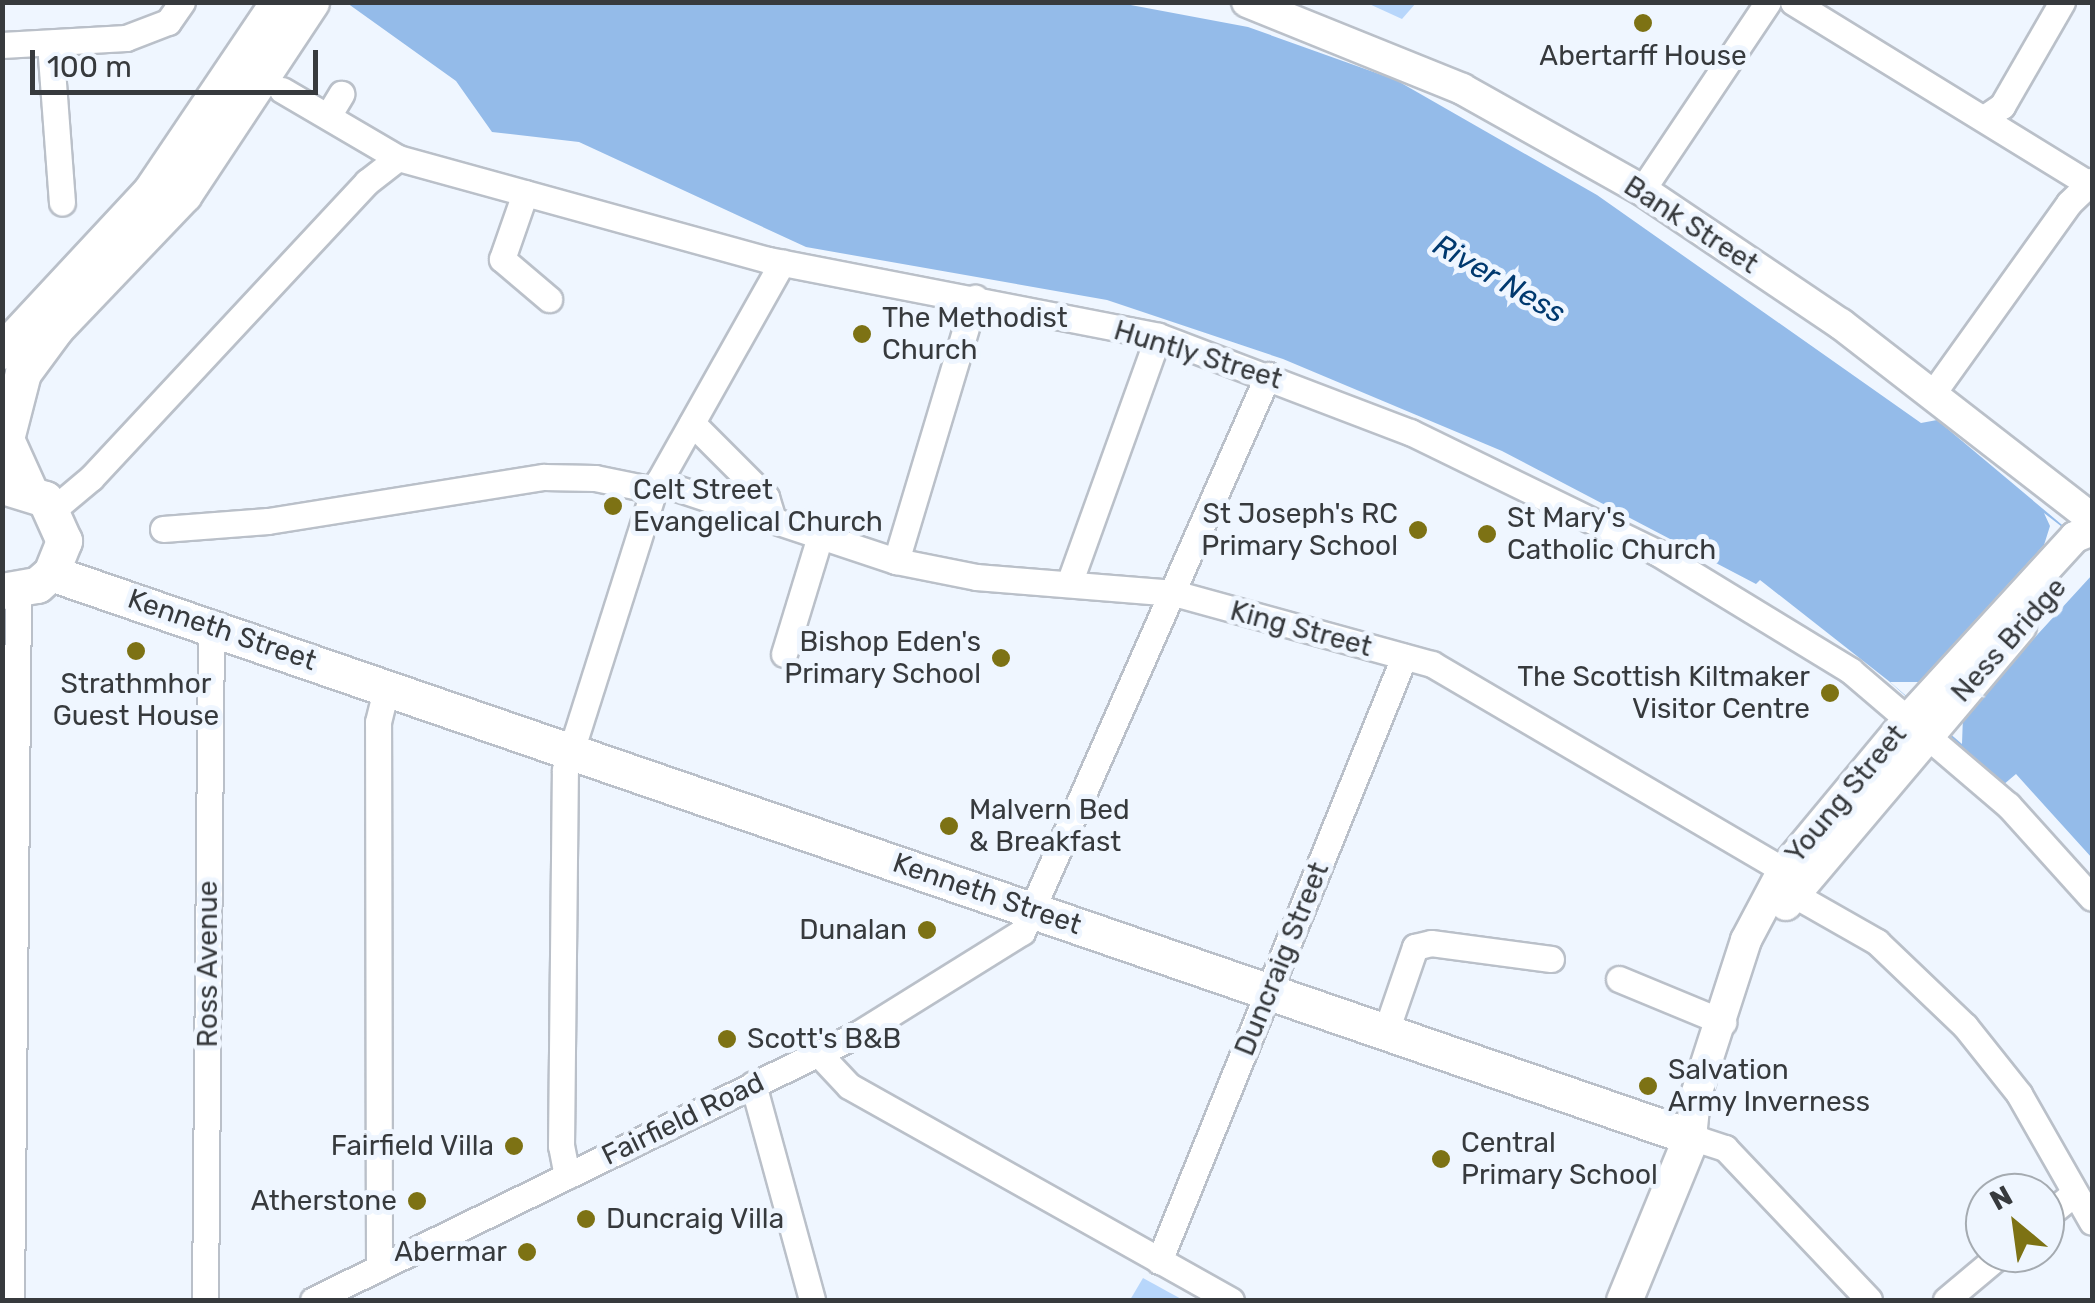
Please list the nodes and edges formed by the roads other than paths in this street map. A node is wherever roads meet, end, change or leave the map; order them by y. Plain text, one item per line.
1 (1247, 2) edge
2 (1768, 2) edge
3 (1793, 2) edge
4 (2062, 2) edge
5 (299, 4) edge
6 (181, 5) edge
7 (50, 43) junction
8 (2, 45) edge
9 (282, 90) dead end
10 (1984, 118) junction
11 (398, 158) junction
12 (2091, 184) edge
13 (1642, 190) junction
14 (525, 193) junction
15 (62, 203) dead end
16 (782, 263) junction
17 (974, 298) junction
18 (549, 299) dead end
19 (1158, 336) junction
20 (2, 351) edge
21 (1268, 375) junction
22 (1933, 393) junction
23 (692, 423) junction
24 (656, 486) junction
25 (29, 496) edge
26 (773, 520) junction
27 (163, 529) dead end
28 (820, 536) junction
29 (2089, 536) edge
30 (896, 561) junction
31 (51, 573) junction
32 (1070, 581) junction
33 (10, 591) edge
34 (1174, 593) junction
35 (211, 626) junction
36 (784, 654) dead end
37 (1404, 657) junction
38 (387, 686) junction
39 (1923, 719) junction
40 (570, 748) junction
41 (1788, 882) junction
42 (2092, 898) edge
43 (1032, 910) junction
44 (1551, 959) dead end
45 (1619, 979) dead end
46 (1269, 991) junction
47 (1723, 1022) junction
48 (1386, 1031) junction
49 (818, 1053) junction
50 (753, 1084) junction
51 (1691, 1137) junction
52 (567, 1176) junction
53 (2075, 1193) junction
54 (2065, 1201) edge
55 (2092, 1222) edge
56 (1159, 1261) junction
57 (379, 1268) junction
58 (1978, 1273) edge
59 (11, 1300) edge
60 (206, 1300) edge
61 (313, 1300) edge
62 (812, 1300) edge
63 (1231, 1300) edge
64 (1624, 1300) edge
65 (1869, 1300) edge
66 (1946, 1300) edge

1 - 13 main road, Bank Street
2 - 13 street
3 - 10 street
4 - 10 street
5 - 20 highway
5 - 25 highway
6 - 7 street
7 - 8 street
7 - 15 street
9 - 11 street, Huntly Street
10 - 12 street
11 - 14 street, Huntly Street
11 - 25 street
12 - 22 street
13 - 22 main road, Bank Street
14 - 16 street, Huntly Street
14 - 18 street
16 - 17 street, Huntly Street
16 - 23 street
17 - 19 street, Huntly Street
17 - 30 street
19 - 21 street, Huntly Street
19 - 32 street
21 - 34 street, Fairfield Road
21 - 39 street, Huntly Street
22 - 29 main road, Bank Street
23 - 24 street
23 - 26 street
24 - 26 street, King Street
24 - 27 street, King Street
24 - 40 street
25 - 31 highway
26 - 28 street, King Street
28 - 30 street, King Street
28 - 36 street
29 - 39 main road, Ness Bridge
30 - 32 street, King Street
31 - 33 highway
31 - 35 highway, Kenneth Street
32 - 34 street, King Street
33 - 59 street
34 - 37 street, King Street
34 - 43 street, Fairfield Road
35 - 38 highway, Kenneth Street
35 - 60 street, Ross Avenue
37 - 41 street, King Street
37 - 46 street, Duncraig Street
38 - 40 highway, Kenneth Street
38 - 57 street
39 - 41 main road, Young Street
39 - 42 street, Huntly Street
40 - 43 highway, Kenneth Street
40 - 52 street
41 - 47 main road
41 - 51 main road
41 - 53 street, King Street
43 - 46 highway, Kenneth Street
43 - 49 street, Fairfield Road
44 - 48 street
45 - 47 street
46 - 48 highway, Kenneth Street
46 - 56 street, Duncraig Street
47 - 51 main road
48 - 51 highway, Kenneth Street
49 - 50 street, Fairfield Road
49 - 56 street
50 - 52 street, Fairfield Road
50 - 62 street
51 - 64 highway
51 - 65 street, Kenneth Street
52 - 57 street, Fairfield Road
53 - 54 street
53 - 55 street, King Street
56 - 63 street
57 - 61 street, Fairfield Road
58 - 66 street

